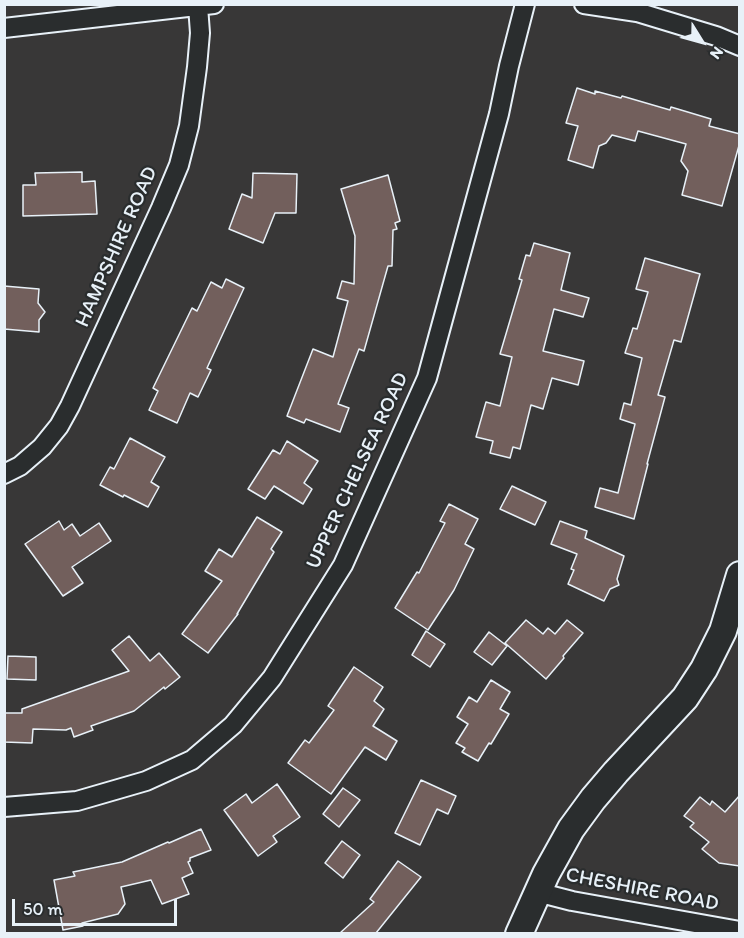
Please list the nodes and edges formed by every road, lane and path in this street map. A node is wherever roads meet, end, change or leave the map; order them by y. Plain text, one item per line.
1 (525, 4) edge
2 (584, 4) edge
3 (206, 5) edge
4 (4, 28) edge
5 (740, 46) edge
6 (4, 474) edge
7 (738, 588) edge
8 (4, 807) edge
9 (537, 892) junction
10 (740, 931) edge
11 (519, 933) edge

1 - 8 street, UPPER CHELSEA ROAD
2 - 5 street
3 - 4 street
3 - 6 street, HAMPSHIRE ROAD
7 - 9 street
9 - 10 street, CHESHIRE ROAD
9 - 11 street

